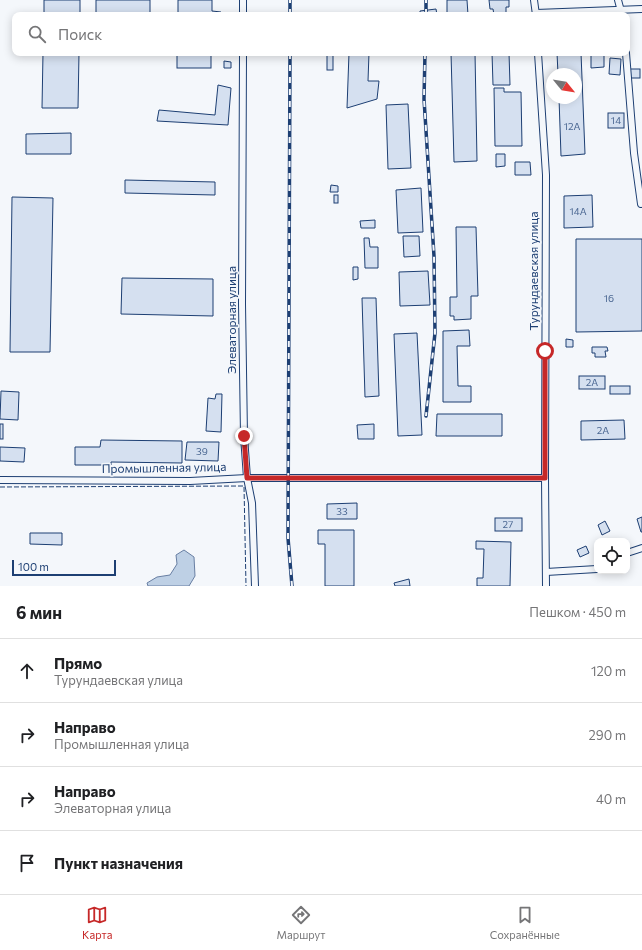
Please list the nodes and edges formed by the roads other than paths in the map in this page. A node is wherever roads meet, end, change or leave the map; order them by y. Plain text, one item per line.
1 (243, 0) edge
2 (534, 0) edge
3 (618, 0) edge
4 (642, 9) edge
5 (243, 12) edge
6 (536, 12) edge
7 (621, 12) edge
8 (242, 56) edge
9 (538, 56) edge
10 (626, 56) edge
11 (641, 204) edge
12 (247, 478) junction
13 (545, 478) junction
14 (0, 480) edge
15 (642, 548) edge
16 (630, 552) edge
17 (594, 569) edge
18 (546, 572) junction
19 (255, 586) edge
20 (546, 586) edge

1 - 5 street
2 - 6 street
3 - 7 street
4 - 7 street
8 - 12 street, Элеваторная улица
9 - 13 street, Турундаевская улица
10 - 11 street
12 - 13 street, Промышленная улица
12 - 14 street, Промышленная улица
12 - 19 street, Элеваторная улица
13 - 18 street, Турундаевская улица
15 - 16 street
17 - 18 street
18 - 20 street, Турундаевская улица

